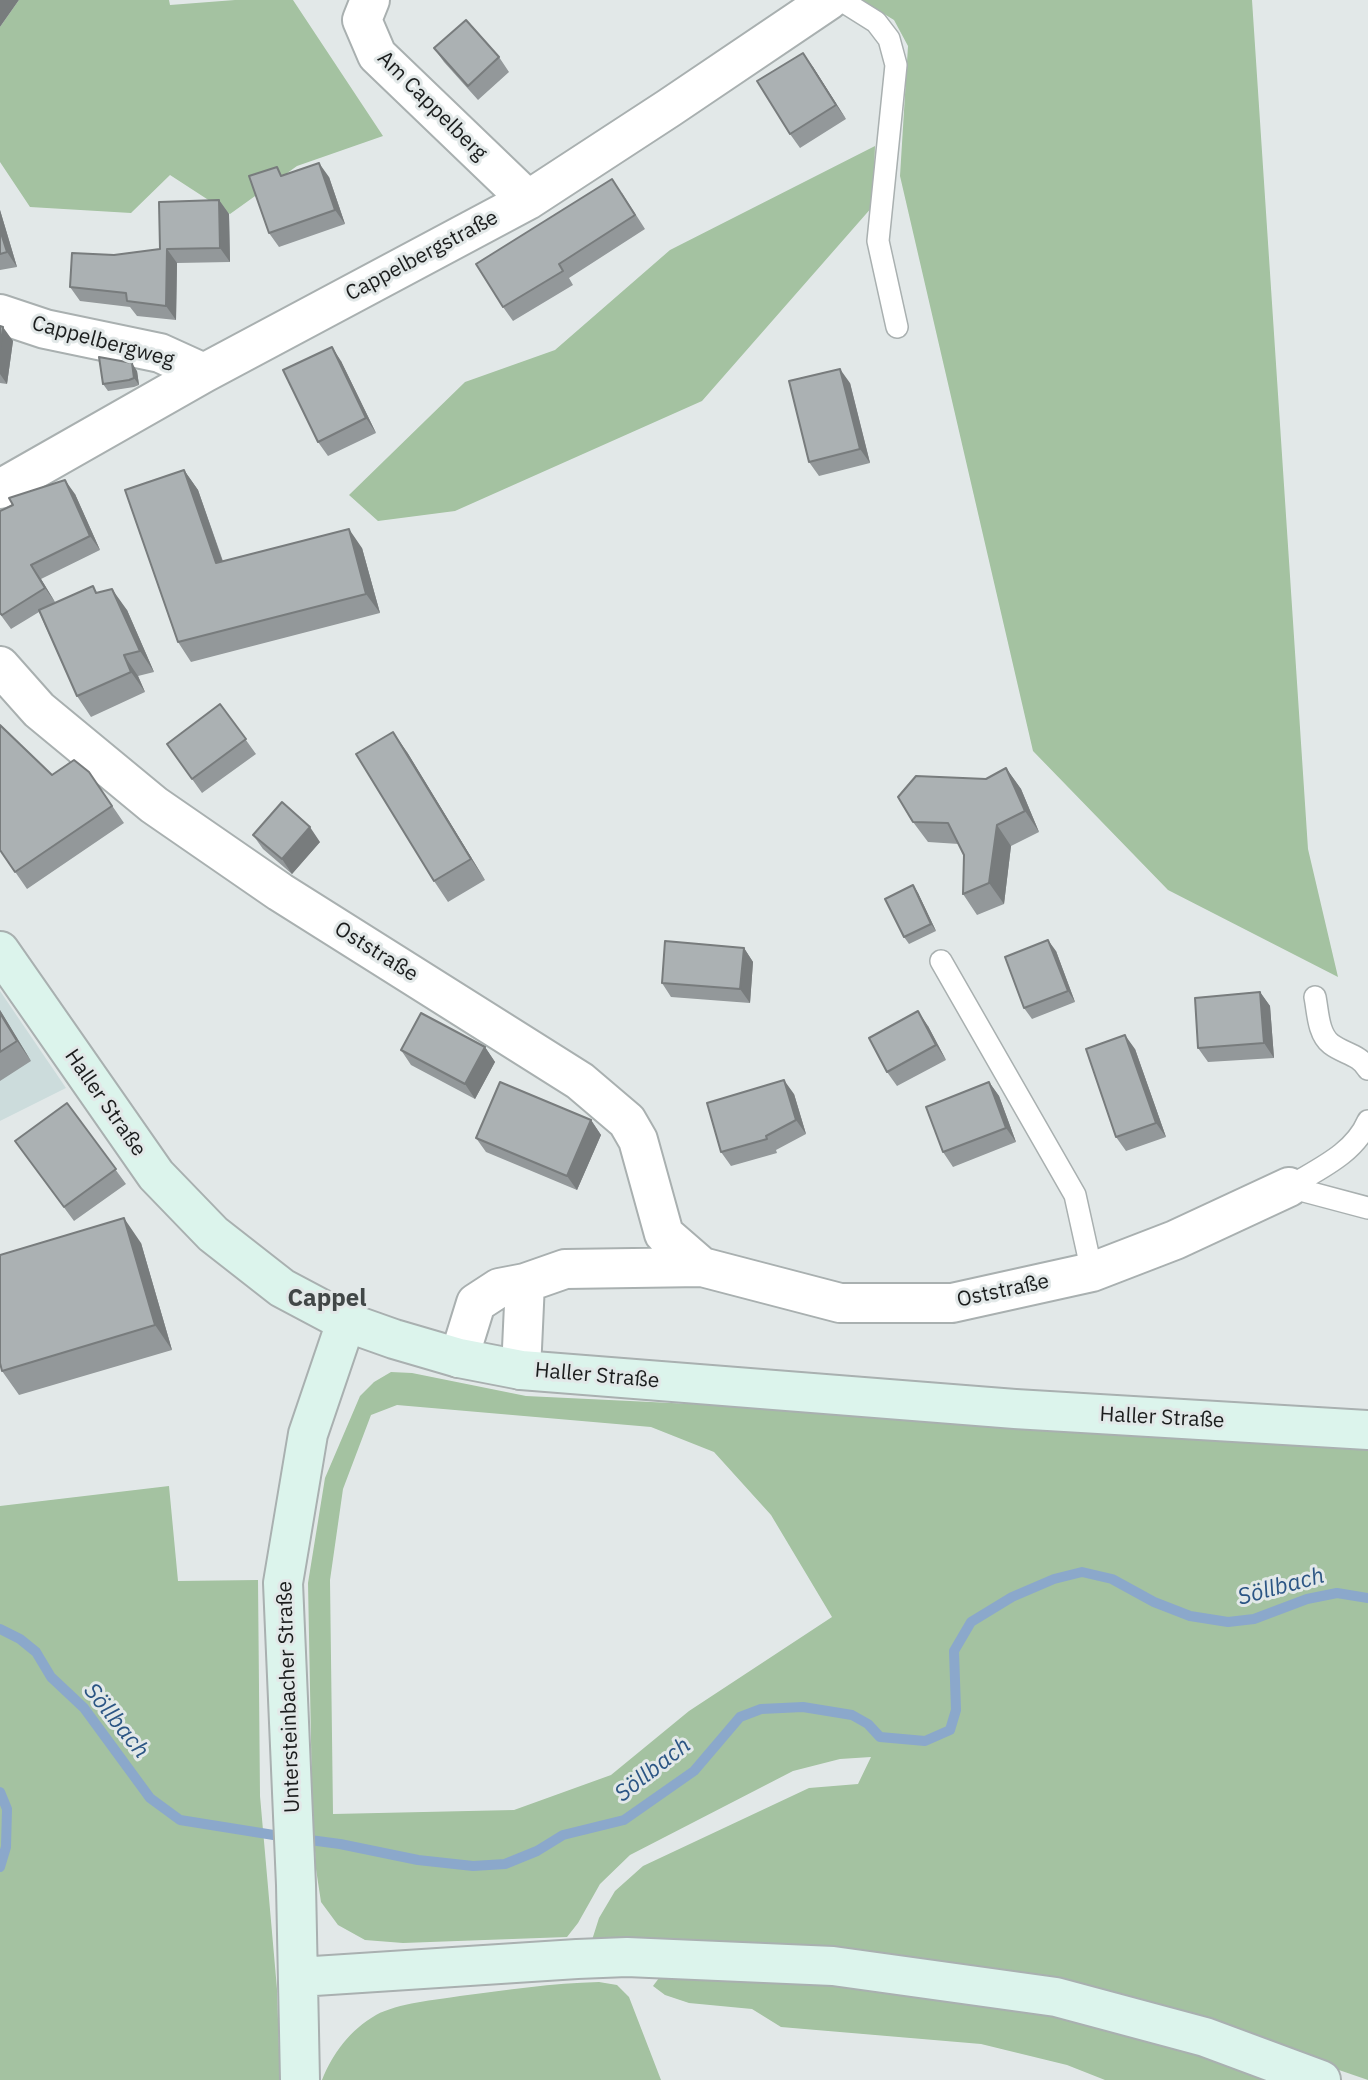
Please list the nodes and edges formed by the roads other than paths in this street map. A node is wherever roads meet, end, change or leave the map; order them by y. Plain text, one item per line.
1 (370, 0) edge
2 (829, 0) edge
3 (841, 0) edge
4 (528, 200) junction
5 (0, 314) edge
6 (897, 327) dead end
7 (204, 373) junction
8 (0, 489) edge
9 (0, 666) edge
10 (0, 951) edge
11 (941, 961) dead end
12 (1315, 997) dead end
13 (1368, 1069) edge
14 (1368, 1121) edge
15 (1289, 1187) junction
16 (1368, 1208) edge
17 (702, 1267) junction
18 (1092, 1272) junction
19 (525, 1283) junction
20 (346, 1322) junction
21 (459, 1358) junction
22 (521, 1370) junction
23 (1368, 1430) edge
24 (299, 1978) junction
25 (300, 2080) edge
26 (1321, 2080) edge

1 - 4 street, Am Cappelberg
2 - 4 street, Cappelbergstraße
3 - 6 lane
4 - 7 street, Cappelbergstraße
5 - 7 street, Cappelbergweg
7 - 8 street, Cappelbergstraße
9 - 17 street, Oststraße
10 - 20 main road, Haller Straße
11 - 18 lane
12 - 13 lane
14 - 15 lane
15 - 16 lane
15 - 18 street, Oststraße
17 - 18 street, Oststraße
17 - 19 street, Oststraße
19 - 21 street, Oststraße
19 - 22 street
20 - 21 main road, Haller Straße
20 - 24 main road, Untersteinbacher Straße
21 - 22 main road, Haller Straße
22 - 23 main road, Haller Straße
24 - 25 main road, Untersteinbacher Straße
24 - 26 main road

